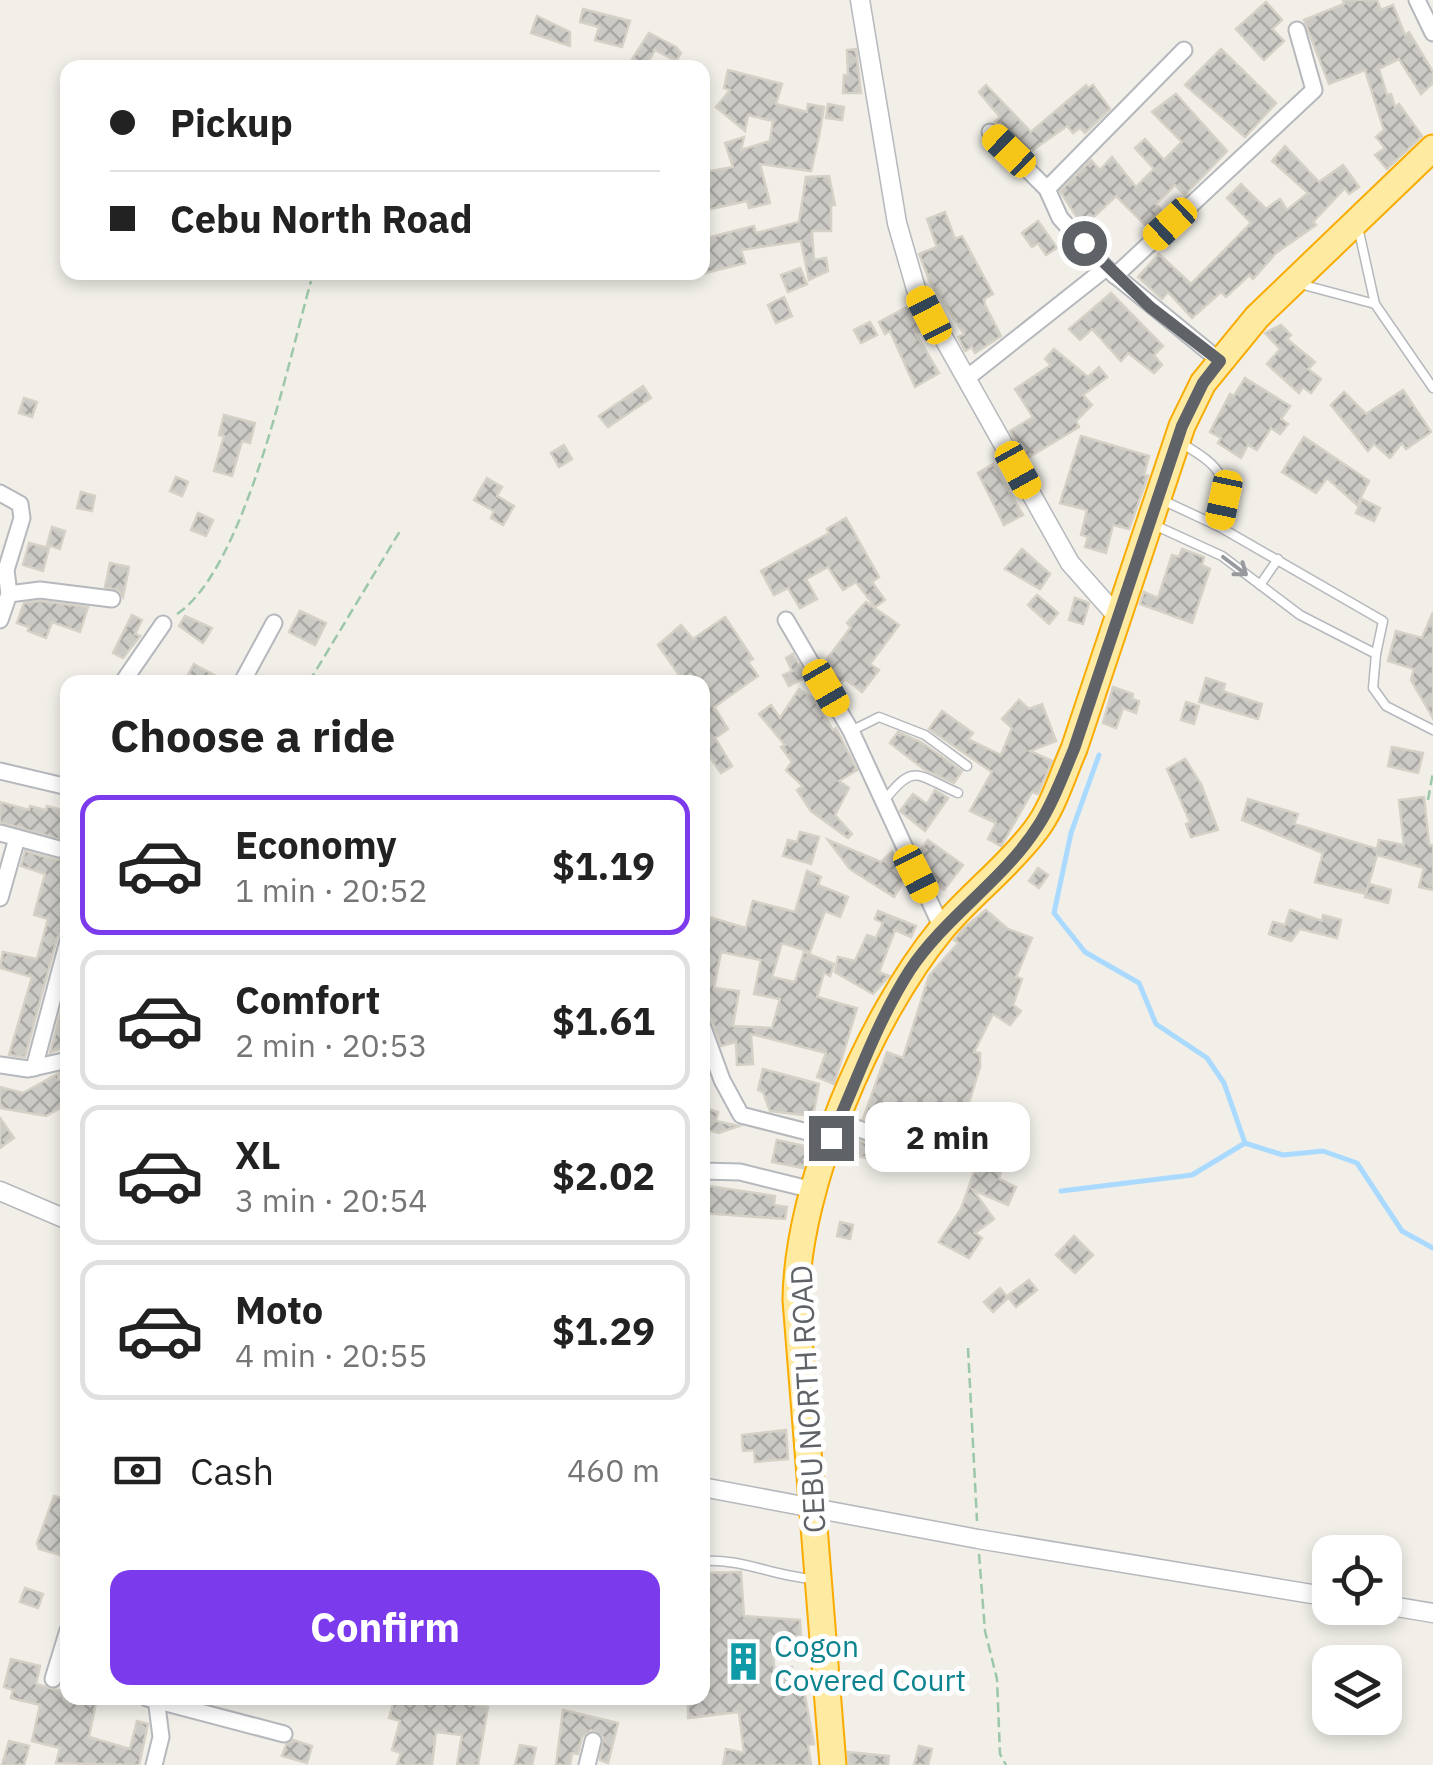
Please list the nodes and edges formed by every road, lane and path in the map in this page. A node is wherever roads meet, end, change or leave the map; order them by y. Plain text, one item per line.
1 (860, 0) edge
2 (1417, 0) edge
3 (1296, 30) dead end
4 (1433, 33) edge
5 (1184, 50) dead end
6 (990, 132) dead end
7 (1433, 148) edge
8 (1047, 188) junction
9 (1357, 221) junction
10 (1111, 272) junction
11 (311, 281) dead end
12 (1296, 283) junction
13 (1375, 304) junction
14 (1220, 361) junction
15 (967, 378) junction
16 (1433, 388) edge
17 (1178, 440) junction
18 (0, 494) edge
19 (1153, 510) junction
20 (1218, 526) junction
21 (400, 530) dead end
22 (1278, 559) junction
23 (1260, 585) junction
24 (9, 594) junction
25 (112, 598) dead end
26 (1116, 614) junction
27 (0, 620) edge
28 (786, 620) dead end
29 (274, 623) dead end
30 (163, 624) joint
31 (1376, 654) junction
32 (128, 675) edge
33 (246, 675) edge
34 (313, 675) edge
35 (1433, 730) edge
36 (850, 732) junction
37 (967, 766) dead end
38 (0, 772) edge
39 (1433, 772) edge
40 (60, 780) edge
41 (958, 793) dead end
42 (1428, 800) dead end
43 (884, 801) junction
44 (0, 833) edge
45 (17, 838) junction
46 (59, 850) dead end
47 (0, 898) edge
48 (942, 928) junction
49 (60, 971) edge
50 (710, 1047) edge
51 (60, 1062) edge
52 (0, 1064) edge
53 (34, 1068) junction
54 (710, 1078) edge
55 (722, 1080) junction
56 (835, 1130) junction
57 (951, 1161) dead end
58 (710, 1171) edge
59 (813, 1190) junction
60 (0, 1191) edge
61 (60, 1217) edge
62 (968, 1348) dead end
63 (710, 1489) edge
64 (812, 1509) junction
65 (978, 1540) junction
66 (710, 1560) edge
67 (817, 1580) junction
68 (1312, 1594) edge
69 (1402, 1607) edge
70 (1433, 1612) edge
71 (154, 1705) edge
72 (175, 1705) edge
73 (284, 1734) dead end
74 (593, 1741) dead end
75 (154, 1765) edge
76 (587, 1765) edge
77 (833, 1765) edge
78 (1006, 1765) edge

1 - 15 street
2 - 4 street
3 - 10 street
5 - 8 street
6 - 8 street
7 - 9 highway, CEBU NORTH ROAD
8 - 10 street
9 - 12 highway, CEBU NORTH ROAD
9 - 13 lane
10 - 14 street
10 - 15 street
11 - 30 path
12 - 13 lane
12 - 14 highway, CEBU NORTH ROAD
13 - 16 lane
14 - 17 highway, CEBU NORTH ROAD
15 - 26 street
17 - 19 highway, CEBU NORTH ROAD
17 - 20 lane
18 - 24 street
19 - 20 lane
19 -> 23 lane
19 - 26 highway, CEBU NORTH ROAD
20 - 22 lane
21 - 34 path
22 - 23 lane
22 - 31 lane
23 - 31 lane
24 - 25 street
24 - 27 street
26 - 48 highway, CEBU NORTH ROAD
28 - 36 street
29 - 33 street
30 - 32 street
31 - 35 lane
36 - 37 lane
36 - 43 street
38 - 40 street
39 - 42 path
41 - 43 lane
43 - 48 street
44 - 45 street
45 - 46 street
45 - 47 street
48 - 56 highway, CEBU NORTH ROAD
49 - 53 street
50 - 55 street
51 - 53 street
52 - 53 street
54 - 55 street
55 - 56 street
56 - 57 street
56 - 59 highway, CEBU NORTH ROAD
58 - 59 street
59 - 64 highway, CEBU NORTH ROAD
60 - 61 street
62 - 65 path
63 - 64 street
64 - 65 street
64 - 67 highway, CEBU NORTH ROAD
65 - 68 street
65 - 78 path
66 - 67 lane
67 - 77 highway, CEBU NORTH ROAD
69 - 70 street
71 - 75 street
72 - 73 street
74 - 76 street

